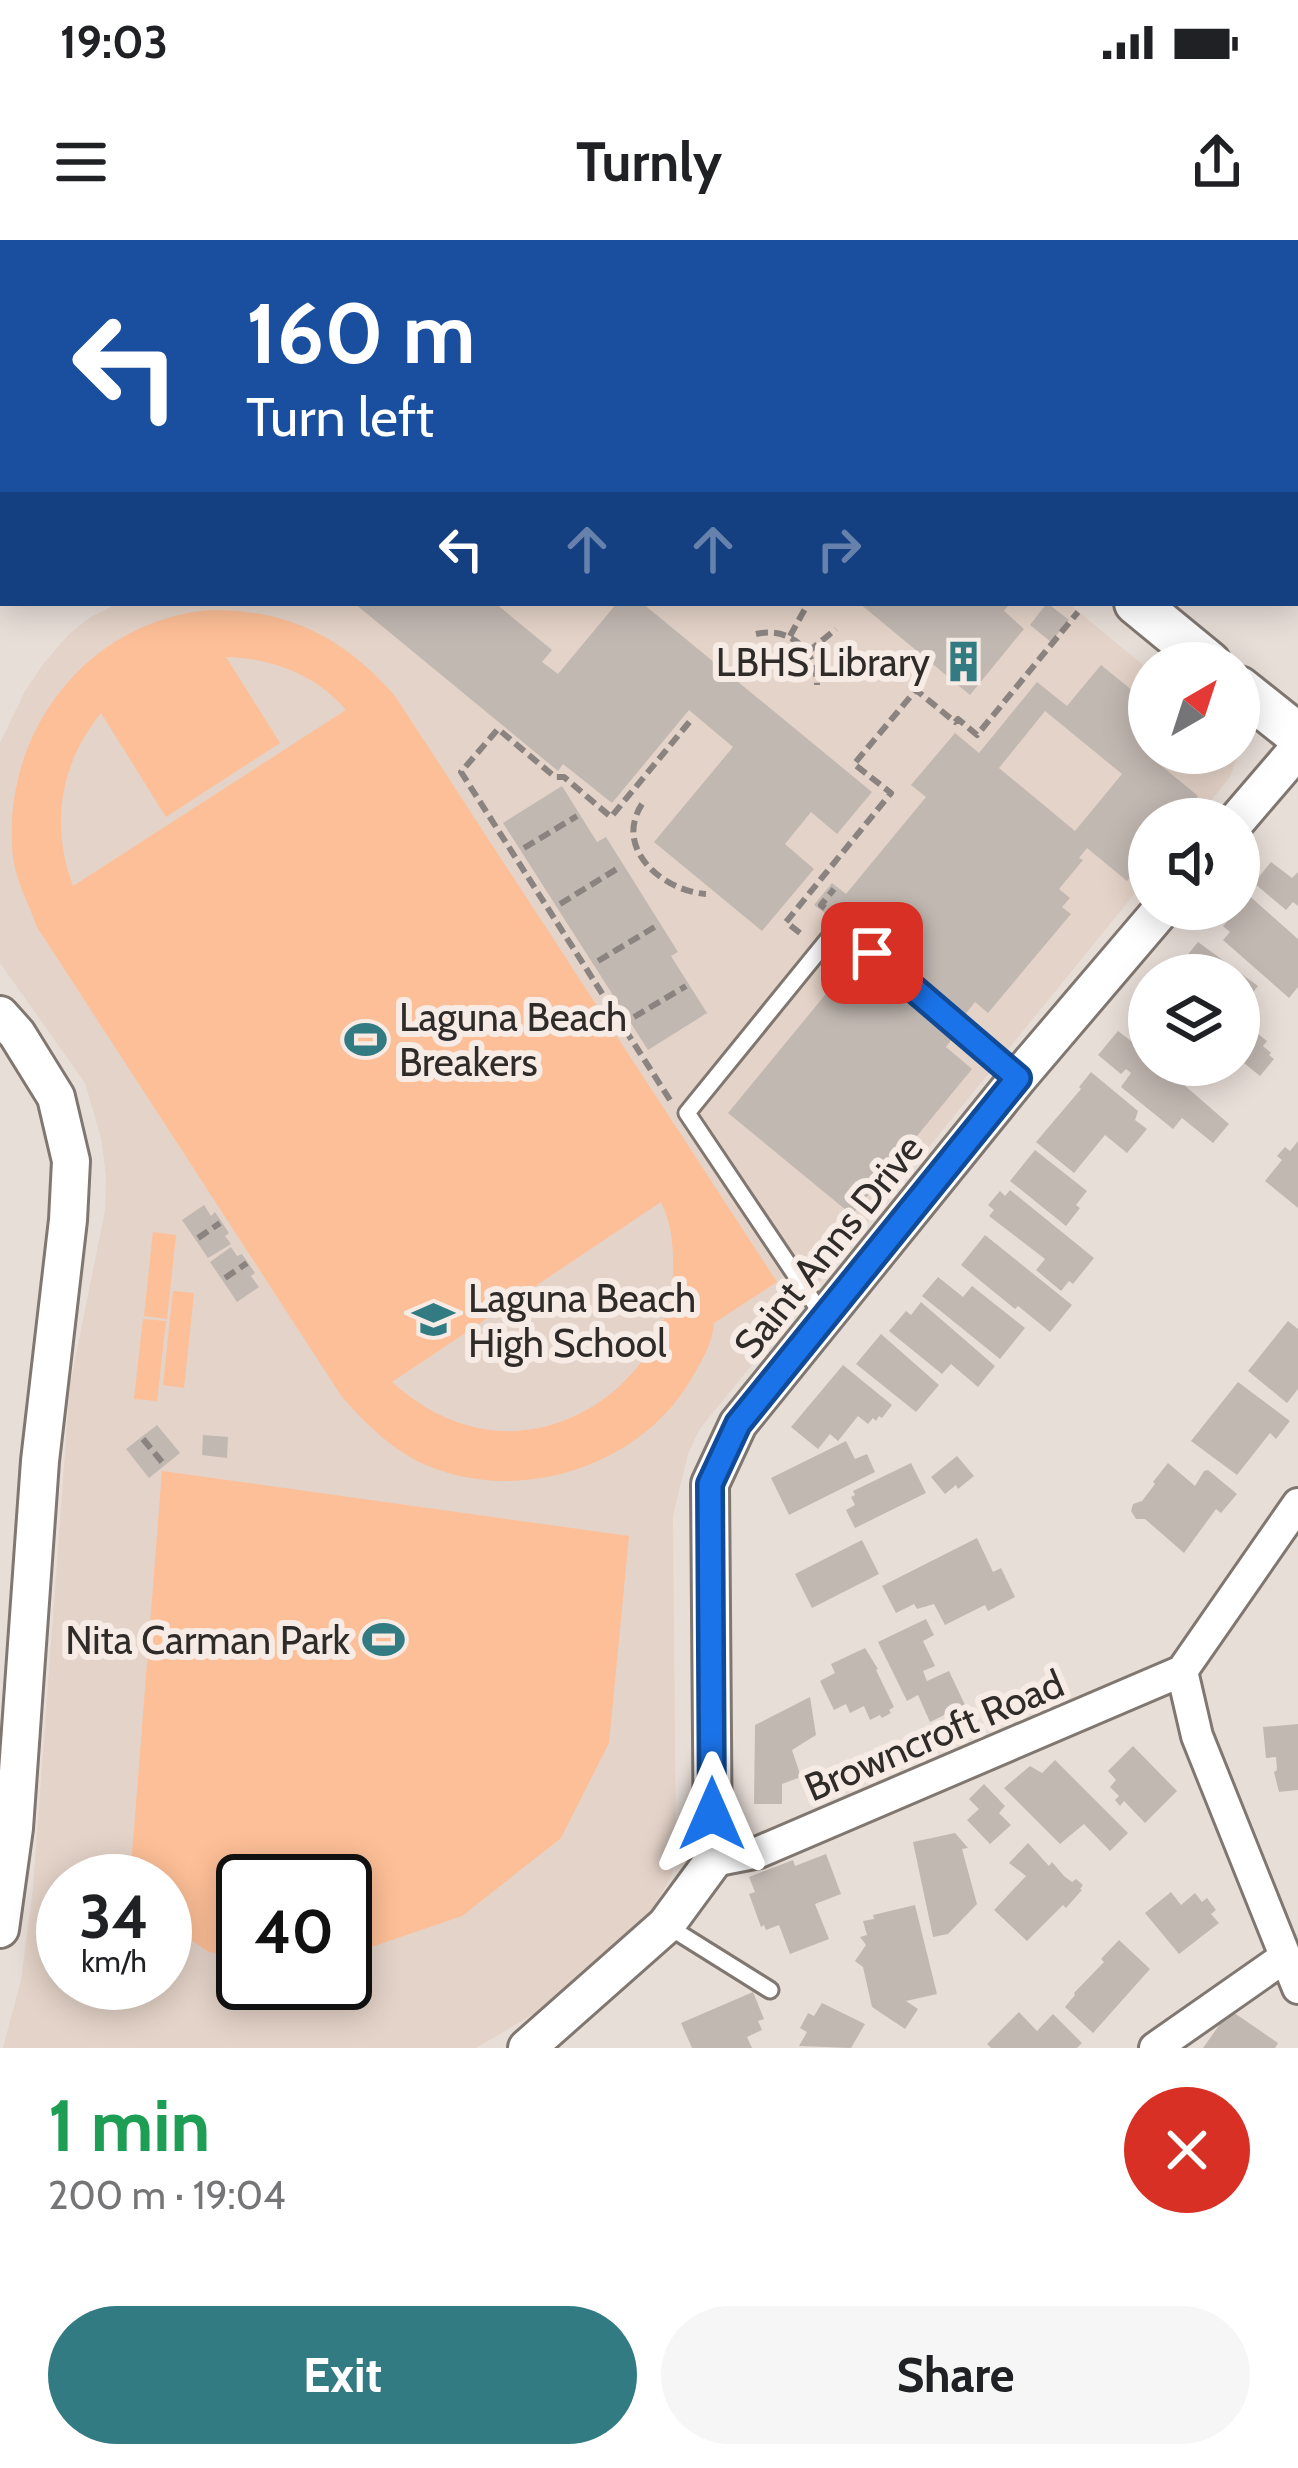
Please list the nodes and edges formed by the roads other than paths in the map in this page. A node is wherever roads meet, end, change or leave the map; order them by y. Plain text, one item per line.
1 (1140, 606) edge
2 (1183, 642) edge
3 (1260, 705) edge
4 (1298, 736) edge
5 (1298, 748) edge
6 (1256, 798) edge
7 (1144, 930) edge
8 (0, 1015) edge
9 (1018, 1078) junction
10 (825, 1319) junction
11 (1298, 1504) edge
12 (1182, 1671) junction
13 (713, 1861) junction
14 (666, 1925) junction
15 (0, 1929) edge
16 (1285, 1957) junction
17 (1298, 1988) edge
18 (770, 1990) dead end
19 (530, 2048) edge
20 (1155, 2048) edge

1 - 2 main road
3 - 4 main road
5 - 6 street
7 - 9 street, Saint Anns Drive
8 - 15 street
9 - 10 street, Saint Anns Drive
9 - 10 lane
10 - 13 street, Saint Anns Drive
11 - 12 street
12 - 13 street, Browncroft Road
12 - 16 street
13 - 14 street
14 - 18 lane
14 - 19 street
16 - 17 street
16 - 20 street

